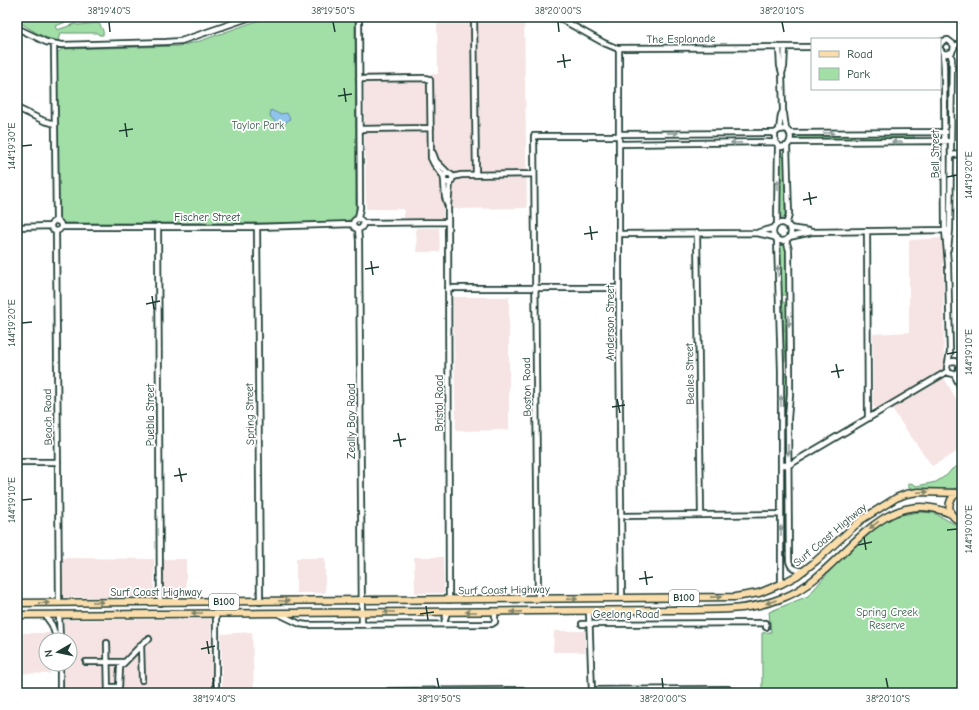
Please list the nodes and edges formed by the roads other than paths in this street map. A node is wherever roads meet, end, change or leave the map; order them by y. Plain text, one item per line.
1 (251, 17) edge
2 (359, 17) edge
3 (474, 17) edge
4 (557, 17) edge
5 (17, 28) edge
6 (962, 43) edge
7 (54, 44) junction
8 (941, 44) edge
9 (954, 46) junction
10 (779, 47) junction
11 (785, 47) junction
12 (811, 47) edge
13 (619, 48) junction
14 (941, 51) edge
15 (950, 53) junction
16 (782, 73) junction
17 (359, 79) junction
18 (17, 108) edge
19 (782, 111) junction
20 (55, 124) junction
21 (431, 128) junction
22 (360, 129) junction
23 (786, 129) junction
24 (777, 132) junction
25 (858, 132) junction
26 (918, 132) junction
27 (944, 132) junction
28 (951, 132) junction
29 (699, 133) junction
30 (790, 133) junction
31 (650, 134) junction
32 (620, 135) junction
33 (950, 141) junction
34 (858, 142) junction
35 (918, 142) junction
36 (944, 142) junction
37 (620, 144) junction
38 (650, 144) junction
39 (699, 144) junction
40 (777, 144) junction
41 (788, 144) junction
42 (431, 146) junction
43 (962, 154) edge
44 (951, 155) junction
45 (534, 174) junction
46 (451, 175) junction
47 (476, 175) junction
48 (444, 179) junction
49 (450, 183) junction
50 (448, 206) junction
51 (358, 218) junction
52 (56, 221) junction
53 (448, 222) junction
54 (363, 223) junction
55 (352, 224) junction
56 (51, 226) junction
57 (61, 226) junction
58 (158, 226) junction
59 (257, 226) junction
60 (776, 226) junction
61 (788, 226) junction
62 (17, 227) edge
63 (358, 229) junction
64 (948, 230) junction
65 (867, 231) junction
66 (56, 232) junction
67 (812, 232) junction
68 (757, 233) junction
69 (619, 234) junction
70 (697, 234) junction
71 (776, 238) junction
72 (788, 238) junction
73 (448, 288) junction
74 (535, 288) junction
75 (619, 288) junction
76 (778, 298) junction
77 (789, 298) junction
78 (950, 352) junction
79 (957, 362) junction
80 (948, 363) junction
81 (781, 370) junction
82 (790, 370) junction
83 (948, 371) junction
84 (954, 374) junction
85 (962, 390) edge
86 (868, 418) junction
87 (17, 462) edge
88 (58, 462) junction
89 (781, 465) junction
90 (789, 465) junction
91 (961, 492) edge
92 (701, 514) junction
93 (781, 514) junction
94 (951, 514) junction
95 (620, 516) junction
96 (962, 521) edge
97 (788, 546) junction
98 (781, 547) junction
99 (804, 571) junction
100 (781, 584) junction
101 (622, 598) junction
102 (538, 599) junction
103 (588, 599) junction
104 (449, 600) junction
105 (362, 601) junction
106 (59, 602) junction
107 (216, 602) junction
108 (260, 602) junction
109 (17, 603) edge
110 (160, 603) junction
111 (623, 610) junction
112 (590, 611) junction
113 (362, 612) junction
114 (447, 612) junction
115 (495, 612) junction
116 (216, 613) junction
117 (274, 613) junction
118 (45, 614) junction
119 (60, 614) junction
120 (17, 615) edge
121 (766, 623) dead end
122 (362, 624) junction
123 (444, 624) junction
124 (582, 624) dead end
125 (590, 624) junction
126 (55, 632) edge
127 (59, 632) edge
128 (149, 639) dead end
129 (107, 643) dead end
130 (141, 645) junction
131 (86, 662) dead end
132 (107, 662) junction
133 (125, 662) junction
134 (60, 672) edge
135 (142, 680) dead end
136 (108, 690) edge
137 (592, 691) edge
138 (662, 691) edge
139 (456, 692) edge
140 (60, 693) edge
141 (216, 693) edge
142 (389, 693) edge
143 (522, 693) edge
144 (728, 693) edge

1 - 7 street
2 - 17 street
3 - 47 street
4 - 13 street, The Esplanade
5 - 7 street
6 - 9 street
7 - 20 street
8 - 9 street
9 - 15 street
10 - 11 street, The Esplanade
10 - 13 street, The Esplanade
10 - 16 street
11 - 12 street, The Esplanade
11 - 16 street
13 - 32 street, Anderson Street
14 - 15 street
14 - 27 street, Bell Street
15 - 28 street, Bell Street
16 - 19 street
17 - 21 street, Bristol Road
17 - 22 street
18 - 20 street
19 - 23 street
19 - 24 street
20 - 52 street
21 - 22 street
21 - 42 street, Bristol Road
22 - 51 street
23 - 24 street
23 - 30 street
24 - 29 street
24 - 40 street
25 - 26 street
30 -> 25 street
25 - 34 street
26 - 27 street
26 - 35 street
27 - 28 street
27 - 36 street, Bell Street
28 - 33 street, Bell Street
31 -> 29 street
29 - 39 street
30 - 41 street
31 - 32 street
31 - 38 street
32 - 37 street, Anderson Street
32 - 45 street, Boston Road
33 - 36 street
33 - 44 street, Bell Street
35 -> 34 street
34 - 41 street
35 - 36 street
36 - 64 street, Bell Street
37 - 38 street
37 - 69 street, Anderson Street
38 - 39 street
40 -> 39 street
40 - 41 street
60 -> 40 street
41 - 61 street
42 - 46 street, Bristol Road
42 - 48 street, Bristol Road
43 - 44 street
44 - 64 street, Bell Street
45 - 47 street
45 - 74 street, Boston Road
46 - 47 street
46 - 48 street
46 - 49 street
48 - 49 street
48 - 50 street, Bristol Road
49 - 50 street, Bristol Road
50 - 53 street, Bristol Road
51 - 54 street
51 - 55 street
52 - 56 street
52 - 57 street
53 - 54 street
53 - 73 street, Bristol Road
54 - 63 street
55 - 59 street, Fischer Street
55 - 63 street
56 - 62 street
56 - 66 street
57 - 58 street, Fischer Street
57 - 66 street
58 - 59 street, Fischer Street
58 - 110 street, Puebla Street
59 - 108 street, Spring Street
60 - 61 street
60 - 68 street
60 - 71 street
61 - 67 street
61 - 72 street
63 - 105 street, Zeally Bay Road
64 - 65 street
64 - 78 street, Bell Street
65 - 67 street
65 - 86 street
66 - 88 street, Beach Road
67 - 72 street
68 - 70 street
68 - 71 street
69 - 70 street
69 - 75 street, Anderson Street
70 - 92 street, Beales Street
71 - 72 street
76 -> 71 street
72 - 77 street
73 - 74 street
73 - 104 street, Bristol Road
74 - 75 street
74 - 102 street, Boston Road
75 - 95 street, Anderson Street
76 - 77 street
76 - 81 street
77 -> 82 street
78 - 79 street
78 - 80 street, Bell Street
79 - 80 street
79 - 84 street
80 - 83 street, Bell Street
81 - 82 street
89 -> 81 street
82 -> 90 street
83 - 84 street
83 - 86 street
84 - 85 street
86 - 90 street
87 - 88 street
88 - 106 street, Beach Road
89 - 90 street
89 - 93 street
90 - 97 street
91 - 94 main road, B100
99 -> 91 main road, Surf Coast Highway / B100
92 - 93 street
92 - 95 street
98 -> 93 street
94 - 96 main road, B100
94 -> 111 main road, Surf Coast Highway / B100
95 - 101 street, Anderson Street
97 - 98 street
97 - 99 street
98 - 100 street
99 - 100 main road, Surf Coast Highway / B100
101 -> 100 main road, Surf Coast Highway / B100
101 - 103 main road, Surf Coast Highway / B100
101 - 111 main road
102 -> 103 main road, Surf Coast Highway / B100
102 - 104 main road, Surf Coast Highway / B100
103 - 112 main road
104 - 105 main road, Surf Coast Highway / B100
104 - 114 main road
108 -> 105 main road, Surf Coast Highway / B100
105 - 113 street, Zeally Bay Road
109 -> 106 main road, Surf Coast Highway / B100
106 -> 110 main road, Surf Coast Highway / B100
106 - 119 main road
107 - 108 main road, Surf Coast Highway / B100
107 - 110 main road, Surf Coast Highway / B100
107 - 116 street
111 - 112 main road, Surf Coast Highway / B100
112 -> 115 main road, Surf Coast Highway / B100
112 - 125 street
114 -> 113 main road, Surf Coast Highway / B100
113 - 117 main road, Surf Coast Highway / B100
113 - 122 street
115 -> 114 main road, Surf Coast Highway / B100
114 - 123 street
115 - 123 street
116 - 117 main road, Surf Coast Highway / B100
116 -> 119 main road, Surf Coast Highway / B100
116 - 141 street
117 - 122 street
118 - 119 main road, Surf Coast Highway / B100
118 - 120 main road, Surf Coast Highway / B100
118 - 126 street
119 - 127 street
121 - 125 street, Geelong Road
122 - 123 street
124 - 125 street, Geelong Road
125 - 137 street
128 - 130 street
129 - 132 street
130 - 133 street
130 - 135 street
131 - 132 street
132 - 133 street
132 - 136 street
133 - 136 street
134 - 140 street
137 - 138 street
138 - 144 street
139 - 142 street
139 - 143 street

